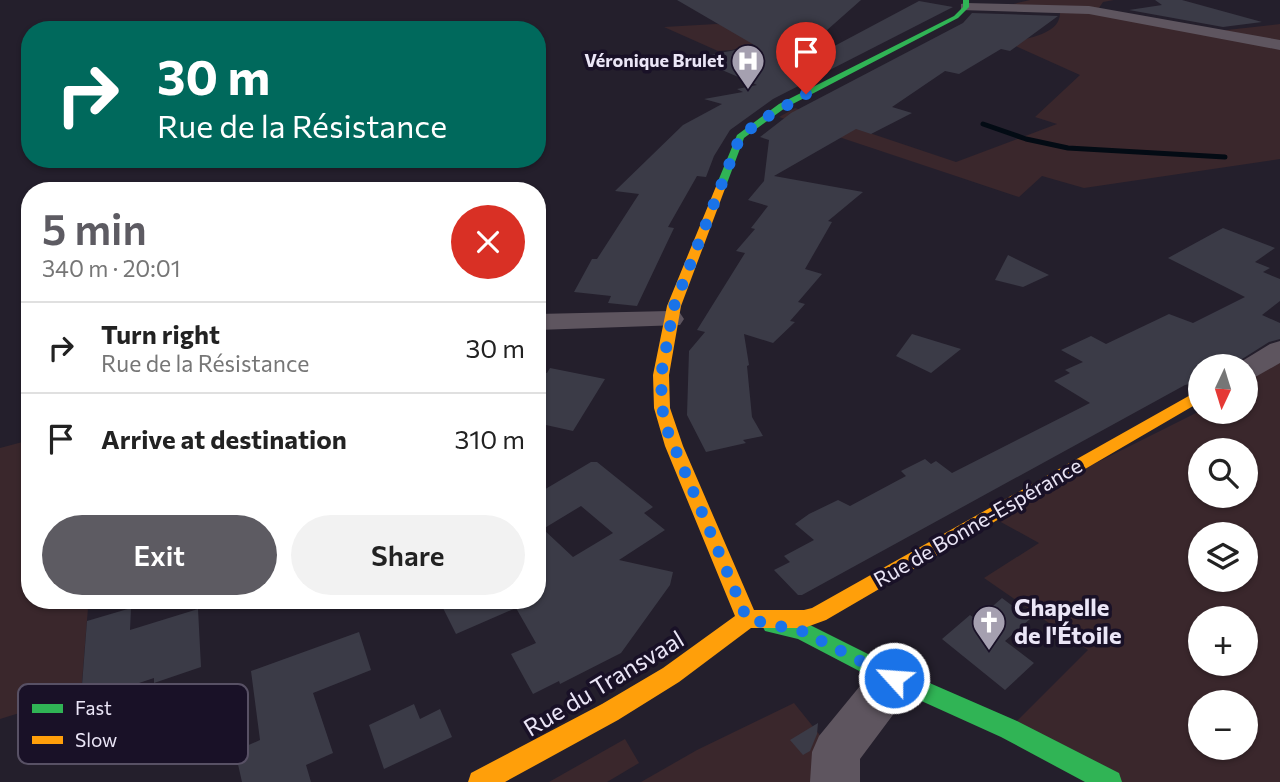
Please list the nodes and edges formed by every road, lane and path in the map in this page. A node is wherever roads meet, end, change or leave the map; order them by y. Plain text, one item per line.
1 (962, 3) edge
2 (1280, 46) edge
3 (670, 319) junction
4 (546, 322) edge
5 (1280, 350) edge
6 (1258, 363) edge
7 (1188, 403) edge
8 (747, 619) junction
9 (894, 678) junction
10 (480, 782) edge
11 (835, 782) edge
12 (1110, 782) edge

1 - 2 street
1 - 3 street
3 - 4 street
3 - 8 street
5 - 6 street
7 - 8 street, Rue de Bonne-Espérance
8 - 9 street
8 - 10 street, Rue du Transvaal
9 - 11 street
9 - 12 street

